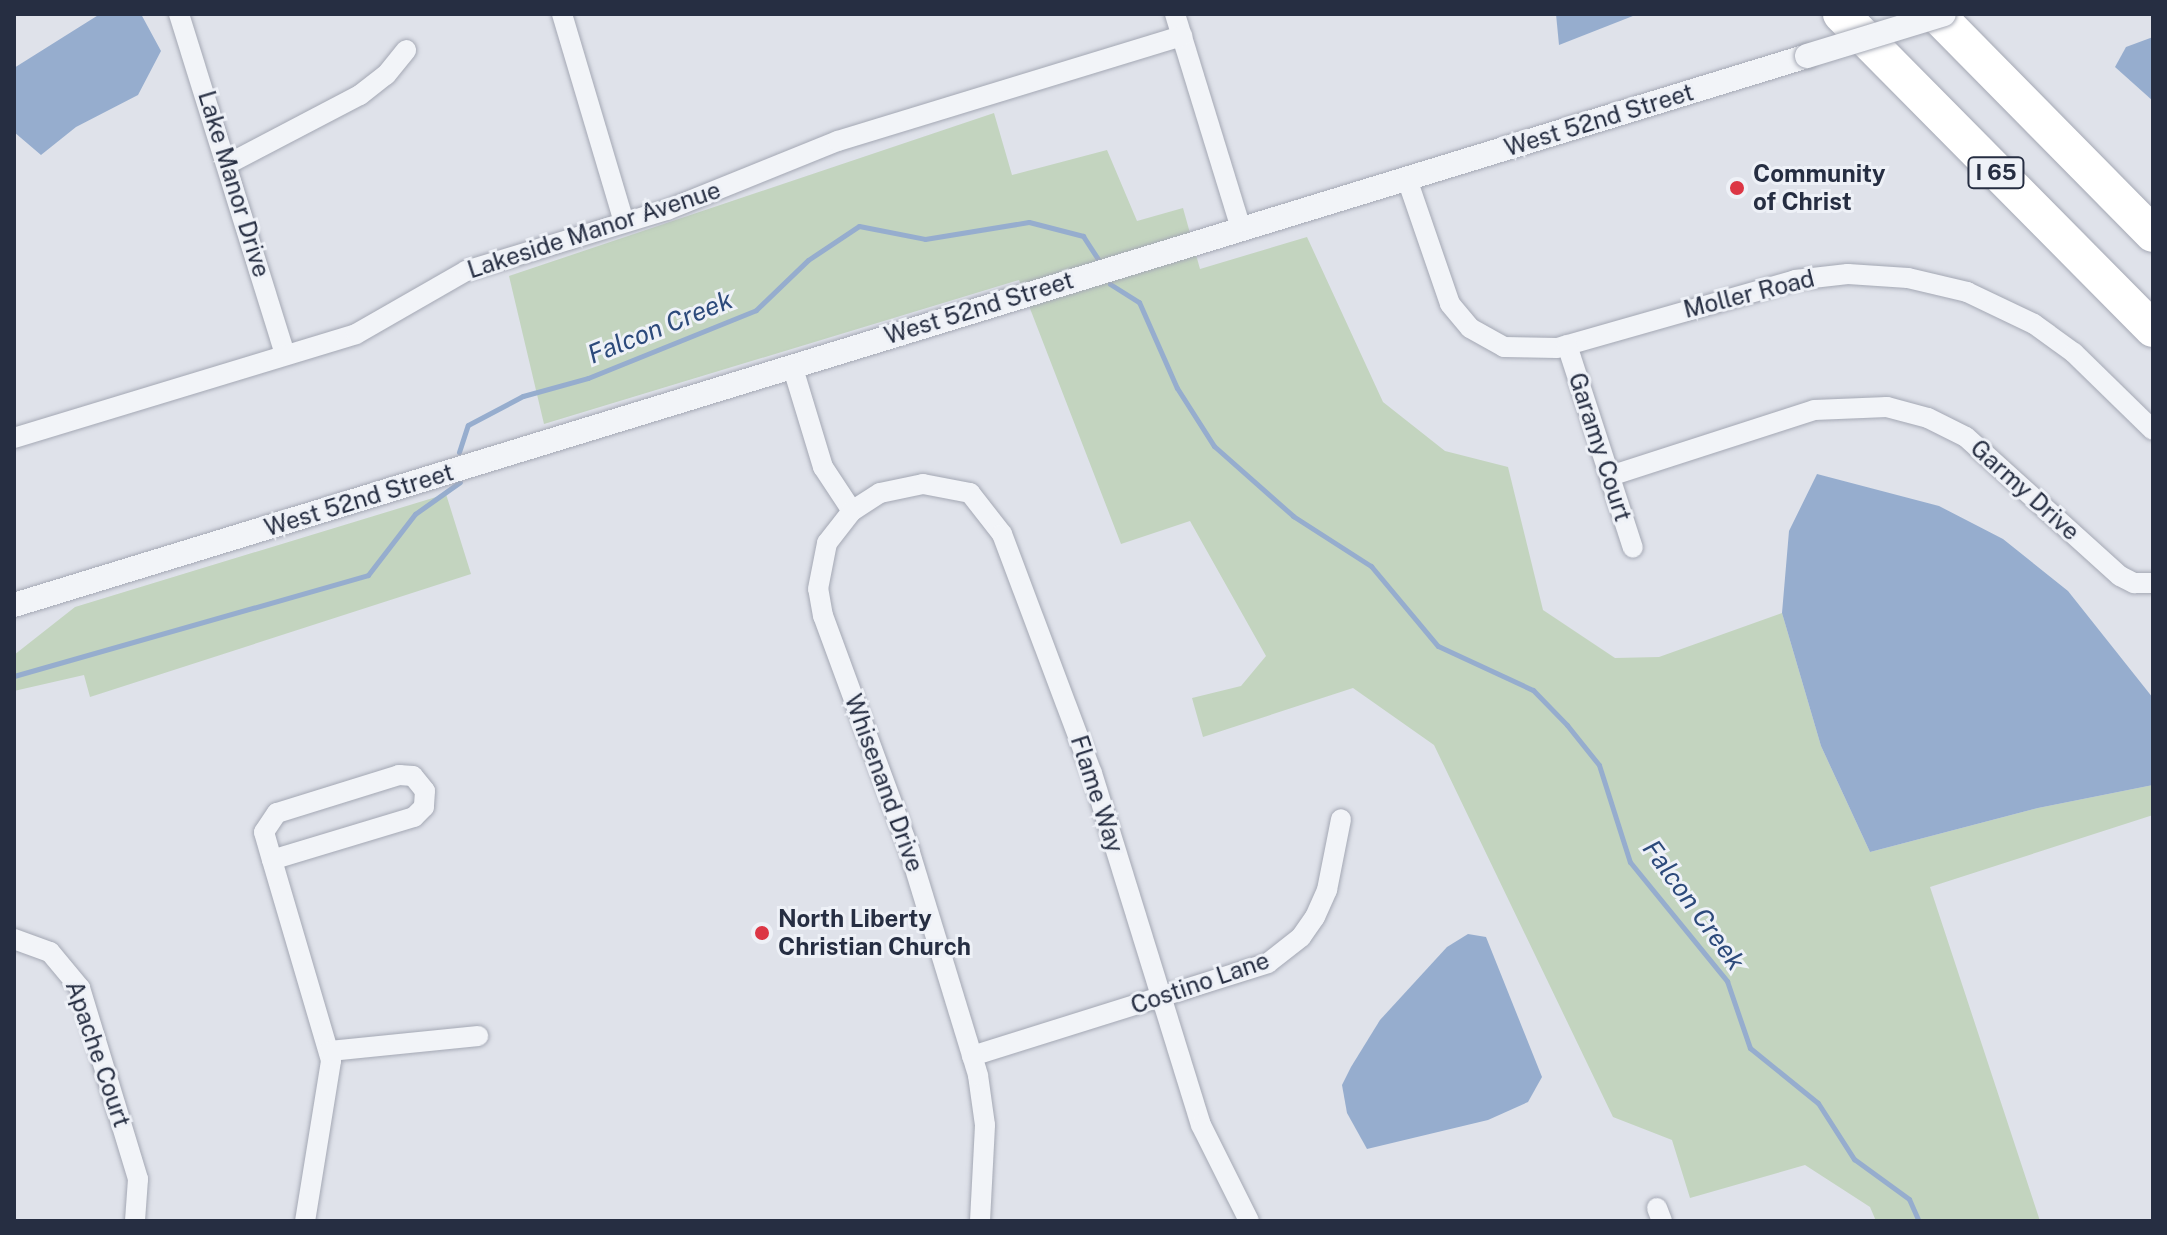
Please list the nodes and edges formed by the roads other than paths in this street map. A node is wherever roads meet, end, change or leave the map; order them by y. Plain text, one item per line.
1 (179, 14) edge
2 (562, 14) edge
3 (1175, 14) edge
4 (1841, 14) edge
5 (1936, 14) edge
6 (1944, 14) edge
7 (1182, 36) junction
8 (406, 50) dead end
9 (228, 164) junction
10 (1407, 179) junction
11 (624, 222) junction
12 (1241, 229) junction
13 (2153, 234) edge
14 (2153, 329) edge
15 (1567, 345) junction
16 (285, 355) junction
17 (792, 365) junction
18 (2153, 430) edge
19 (14, 438) edge
20 (1610, 476) junction
21 (852, 511) junction
22 (1633, 548) dead end
23 (2153, 583) edge
24 (14, 605) edge
25 (1341, 819) dead end
26 (272, 860) junction
27 (14, 939) edge
28 (1162, 998) junction
29 (478, 1036) dead end
30 (330, 1051) junction
31 (972, 1056) junction
32 (137, 1211) edge
33 (305, 1221) edge
34 (980, 1221) edge
35 (1249, 1221) edge

1 - 9 street, Lake Manor Drive
2 - 11 street
3 - 7 street
4 - 14 highway, I 65
5 - 13 highway, I 65
6 - 10 street, West 52nd Street, bridge
7 - 11 street, Lakeside Manor Avenue
7 - 12 street
8 - 9 street
9 - 16 street, Lake Manor Drive
10 - 12 street, West 52nd Street
10 - 15 street, Moller Road
11 - 16 street, Lakeside Manor Avenue
12 - 17 street, West 52nd Street
15 - 18 street, Moller Road
15 - 20 street, Garamy Court
16 - 19 street, Lakeside Manor Avenue
17 - 21 street
17 - 24 street, West 52nd Street
20 - 22 street, Garamy Court
20 - 23 street, Garmy Drive
21 - 28 street, Flame Way
21 - 31 street, Whisenand Drive
25 - 28 street, Costino Lane
26 - 26 street
26 - 30 street
27 - 32 street, Apache Court
28 - 31 street, Costino Lane
28 - 35 street, Flame Way
29 - 30 street
30 - 33 street
31 - 34 street, Whisenand Drive

